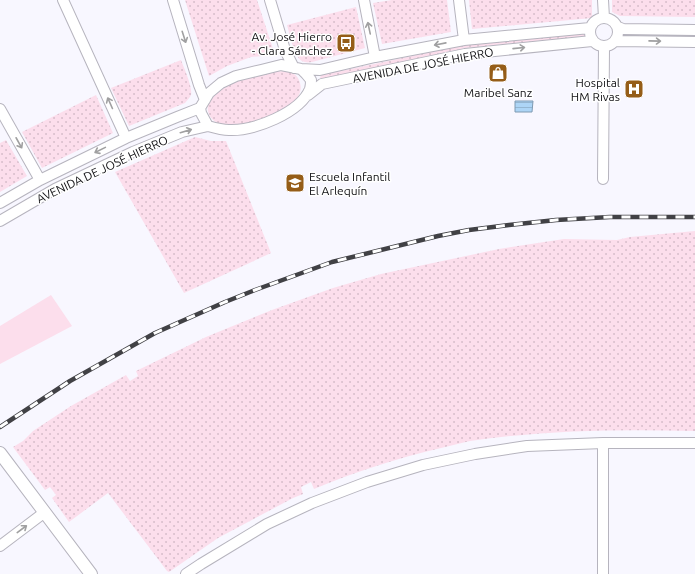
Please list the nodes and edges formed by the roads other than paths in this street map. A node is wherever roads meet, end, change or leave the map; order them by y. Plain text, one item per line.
1 (63, 0) edge
2 (173, 0) edge
3 (270, 0) edge
4 (364, 0) edge
5 (459, 0) edge
6 (603, 0) edge
7 (604, 18) junction
8 (618, 27) junction
9 (590, 28) junction
10 (695, 30) edge
11 (464, 40) junction
12 (592, 41) junction
13 (616, 41) junction
14 (695, 42) edge
15 (604, 47) junction
16 (375, 57) junction
17 (297, 68) junction
18 (306, 96) junction
19 (203, 104) junction
20 (0, 109) edge
21 (208, 126) junction
22 (126, 138) junction
23 (603, 179) dead end
24 (40, 180) junction
25 (0, 203) edge
26 (0, 221) edge
27 (603, 443) junction
28 (695, 443) edge
29 (1, 455) edge
30 (44, 512) junction
31 (0, 546) edge
32 (91, 574) edge
33 (186, 574) edge
34 (603, 574) edge

22 -> 1 street
2 -> 19 street
3 - 17 street
16 -> 4 street
5 - 11 street
6 - 7 street
7 - 8 street
7 - 9 street
8 - 10 street
8 - 13 street
9 - 11 street, AVENIDA DE JOSÉ HIERRO
9 - 12 street
11 -> 16 street, AVENIDA DE JOSÉ HIERRO
12 - 15 street
18 -> 12 street, AVENIDA DE JOSÉ HIERRO
13 -> 14 street
13 - 15 street
15 - 23 street
16 - 17 street, AVENIDA DE JOSÉ HIERRO
17 - 18 street
17 - 19 street, AVENIDA DE JOSÉ HIERRO
18 - 21 street, AVENIDA DE JOSÉ HIERRO
19 - 21 street
19 - 22 street, AVENIDA DE JOSÉ HIERRO
20 -> 24 street
26 -> 21 street, AVENIDA DE JOSÉ HIERRO
22 -> 24 street, AVENIDA DE JOSÉ HIERRO
24 - 25 street, AVENIDA DE JOSÉ HIERRO
27 - 28 street
27 - 33 street
27 - 34 street
29 - 30 street
31 -> 30 street
30 - 32 street

